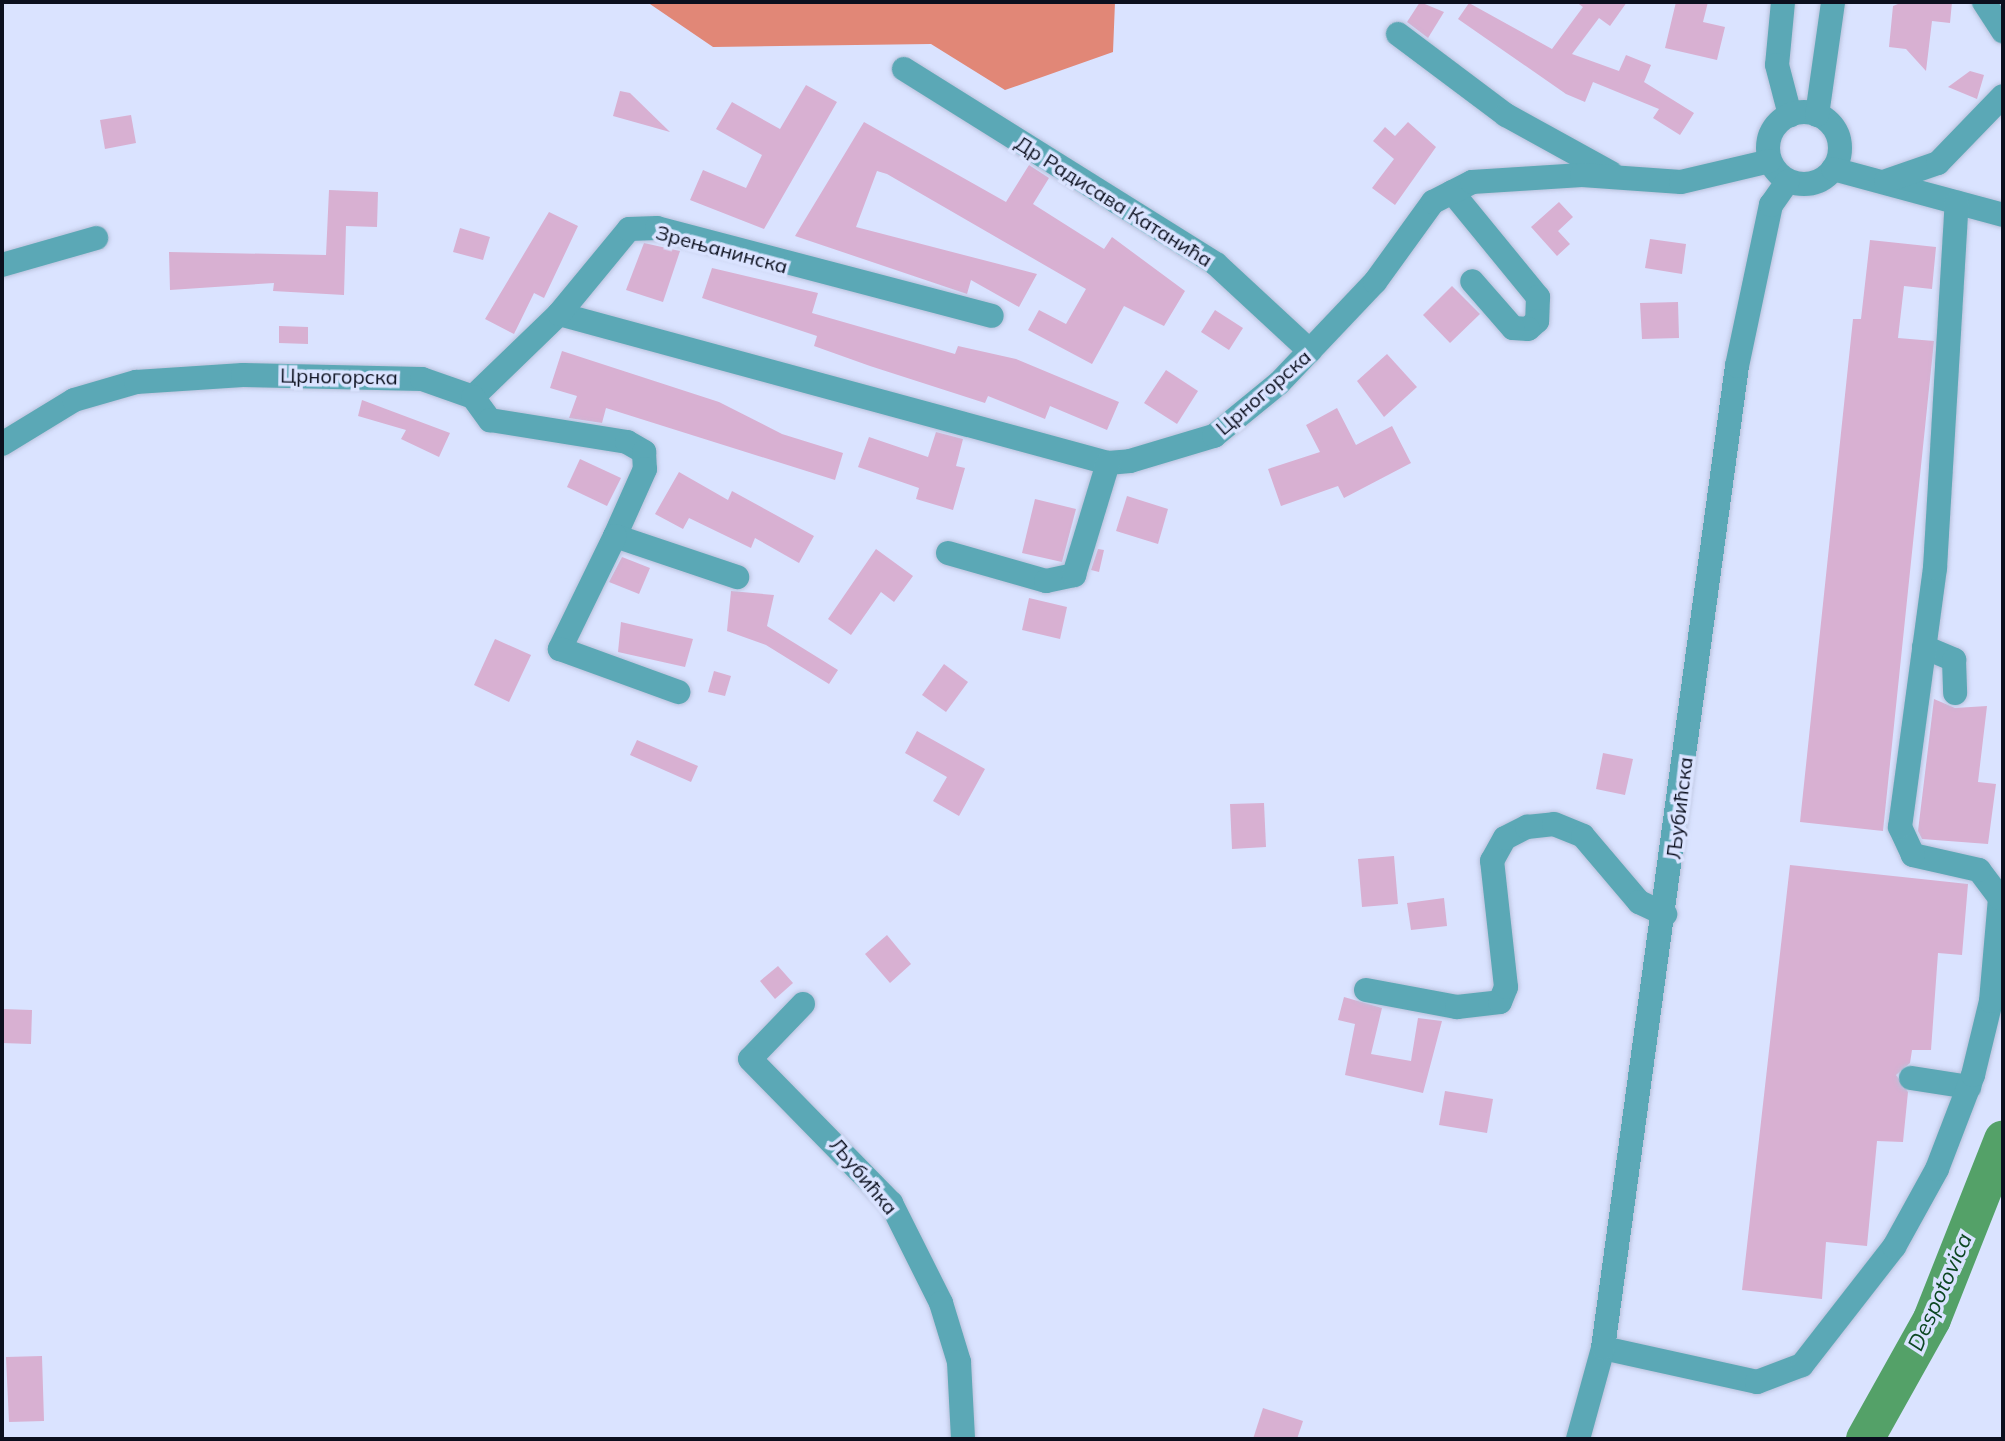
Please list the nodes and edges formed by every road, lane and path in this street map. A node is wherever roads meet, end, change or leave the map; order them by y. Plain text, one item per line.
1 (1783, 2) edge
2 (1833, 2) edge
3 (1984, 2) edge
4 (2003, 31) edge
5 (1398, 34) dead end
6 (904, 69) dead end
7 (2003, 96) edge
8 (1790, 115) junction
9 (1817, 115) junction
10 (1770, 161) junction
11 (1833, 169) junction
12 (1617, 177) junction
13 (1788, 181) junction
14 (1886, 181) junction
15 (1452, 192) junction
16 (1957, 203) junction
17 (2003, 215) edge
18 (96, 238) dead end
19 (2, 265) edge
20 (1472, 281) dead end
21 (559, 314) junction
22 (992, 316) dead end
23 (1310, 351) junction
24 (473, 397) junction
25 (2, 444) edge
26 (1108, 463) junction
27 (615, 536) junction
28 (948, 553) dead end
29 (737, 577) dead end
30 (1924, 647) junction
31 (678, 692) dead end
32 (1955, 693) dead end
33 (1665, 914) junction
34 (1366, 990) dead end
35 (803, 1004) dead end
36 (1911, 1078) dead end
37 (1969, 1087) junction
38 (1603, 1348) junction
39 (963, 1439) edge
40 (1578, 1439) edge

1 - 8 street
2 - 9 street
3 - 4 street
5 - 12 street
6 - 23 street, Др Радисава Катанића
7 - 14 street
8 - 9 street
8 - 10 street
9 - 11 street
10 - 12 street, Црногорска
10 - 13 street
11 - 13 street
11 - 14 street
12 - 15 street, Црногорска
13 - 33 street, Љубићска
14 - 16 street
15 - 20 street
15 - 23 street, Црногорска
16 - 17 street
16 - 30 street
18 - 19 street
21 - 22 street, Зрењанинска
21 - 24 street, Зрењанинска
21 - 26 street, Црногорска
23 - 26 street, Црногорска
24 - 25 street, Црногорска
24 - 27 street, Црногорска
26 - 28 street
27 - 29 street
27 - 31 street
30 - 32 street
30 - 37 street
33 - 34 street
33 - 38 street, Љубићска
35 - 39 street, Љубићка
36 - 37 street
37 - 38 street
38 - 40 street, Љубићска

